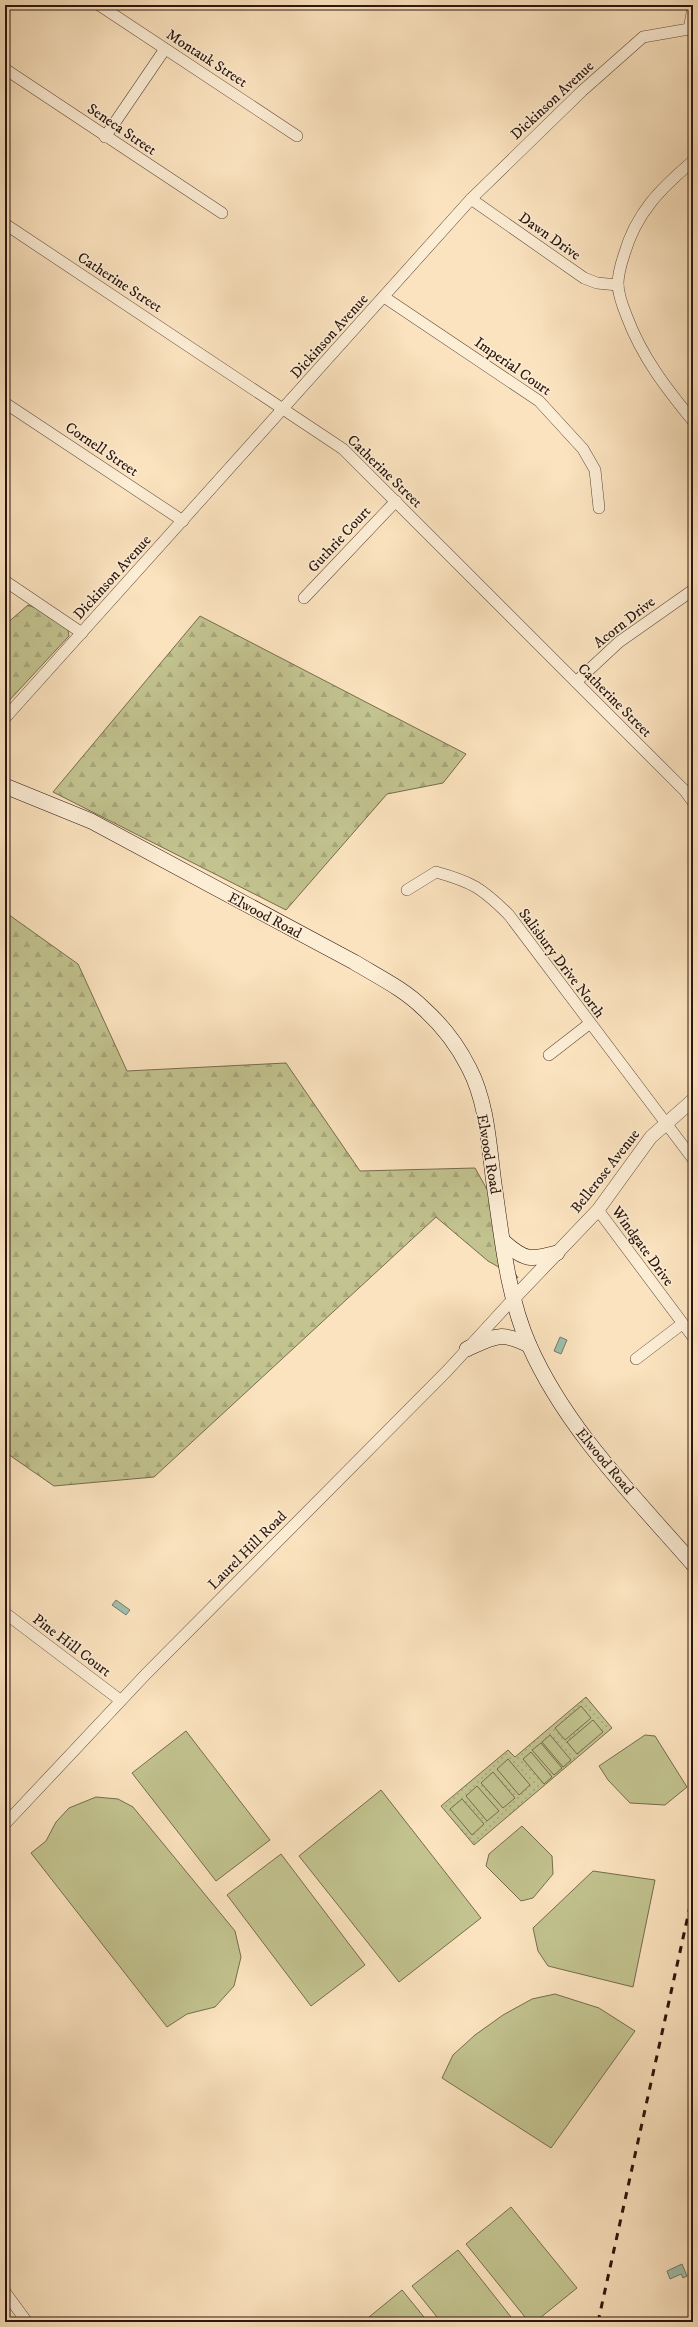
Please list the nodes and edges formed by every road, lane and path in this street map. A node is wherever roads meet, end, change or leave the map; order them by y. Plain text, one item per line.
1 (100, 5) edge
2 (693, 8) edge
3 (691, 34) edge
4 (165, 50) junction
5 (5, 69) edge
6 (298, 136) dead end
7 (105, 137) junction
8 (693, 162) edge
9 (471, 199) junction
10 (222, 213) dead end
11 (5, 224) edge
12 (618, 285) junction
13 (384, 297) junction
14 (5, 403) edge
15 (284, 408) junction
16 (693, 421) edge
17 (396, 501) junction
18 (599, 508) dead end
19 (183, 521) junction
20 (5, 581) edge
21 (693, 590) edge
22 (304, 598) dead end
23 (82, 633) junction
24 (576, 682) junction
25 (5, 718) edge
26 (5, 786) edge
27 (693, 802) edge
28 (407, 890) dead end
29 (589, 1024) junction
30 (549, 1054) dead end
31 (693, 1100) edge
32 (665, 1123) junction
33 (693, 1159) edge
34 (598, 1210) junction
35 (504, 1242) junction
36 (557, 1253) junction
37 (513, 1299) junction
38 (682, 1324) junction
39 (693, 1337) edge
40 (529, 1345) junction
41 (466, 1349) junction
42 (636, 1359) dead end
43 (693, 1564) edge
44 (5, 1613) edge
45 (120, 1700) junction
46 (5, 1824) edge
47 (5, 2292) edge
48 (27, 2322) edge

1 - 4 street, Montauk Street
2 - 3 street, Dickinson Avenue
3 - 9 street, Dickinson Avenue
4 - 6 street, Montauk Street
4 - 7 street
5 - 7 street, Seneca Street
7 - 10 street, Seneca Street
8 - 12 street
9 - 12 street, Dawn Drive
9 - 13 street, Dickinson Avenue
11 - 15 street, Catherine Street
12 - 16 street
13 - 15 street, Dickinson Avenue
13 - 18 street, Imperial Court
14 - 19 street, Cornell Street
15 - 17 street, Catherine Street
15 - 19 street, Dickinson Avenue
17 - 22 street, Guthrie Court
17 - 24 street, Catherine Street
19 - 23 street, Dickinson Avenue
20 - 23 street
21 - 24 street, Acorn Drive
23 - 25 street, Dickinson Avenue
24 - 27 street, Catherine Street
26 - 35 main road, Elwood Road
28 - 29 street, Salisbury Drive North
29 - 30 street
29 - 32 street, Salisbury Drive North
31 - 32 street, Bellerose Avenue
32 - 33 street, Salisbury Drive North
32 - 34 street, Bellerose Avenue
34 - 36 street, Bellerose Avenue
34 - 38 street, Windgate Drive
35 - 36 main road
35 - 37 main road, Elwood Road
36 - 37 street, Bellerose Avenue
37 - 40 main road, Elwood Road
37 - 41 street, Laurel Hill Road
38 - 39 street, Windgate Drive
38 - 42 street
40 - 41 main road
40 - 43 main road, Elwood Road
41 - 45 street, Laurel Hill Road
44 - 45 street, Pine Hill Court
45 - 46 street, Laurel Hill Road
47 - 48 street

